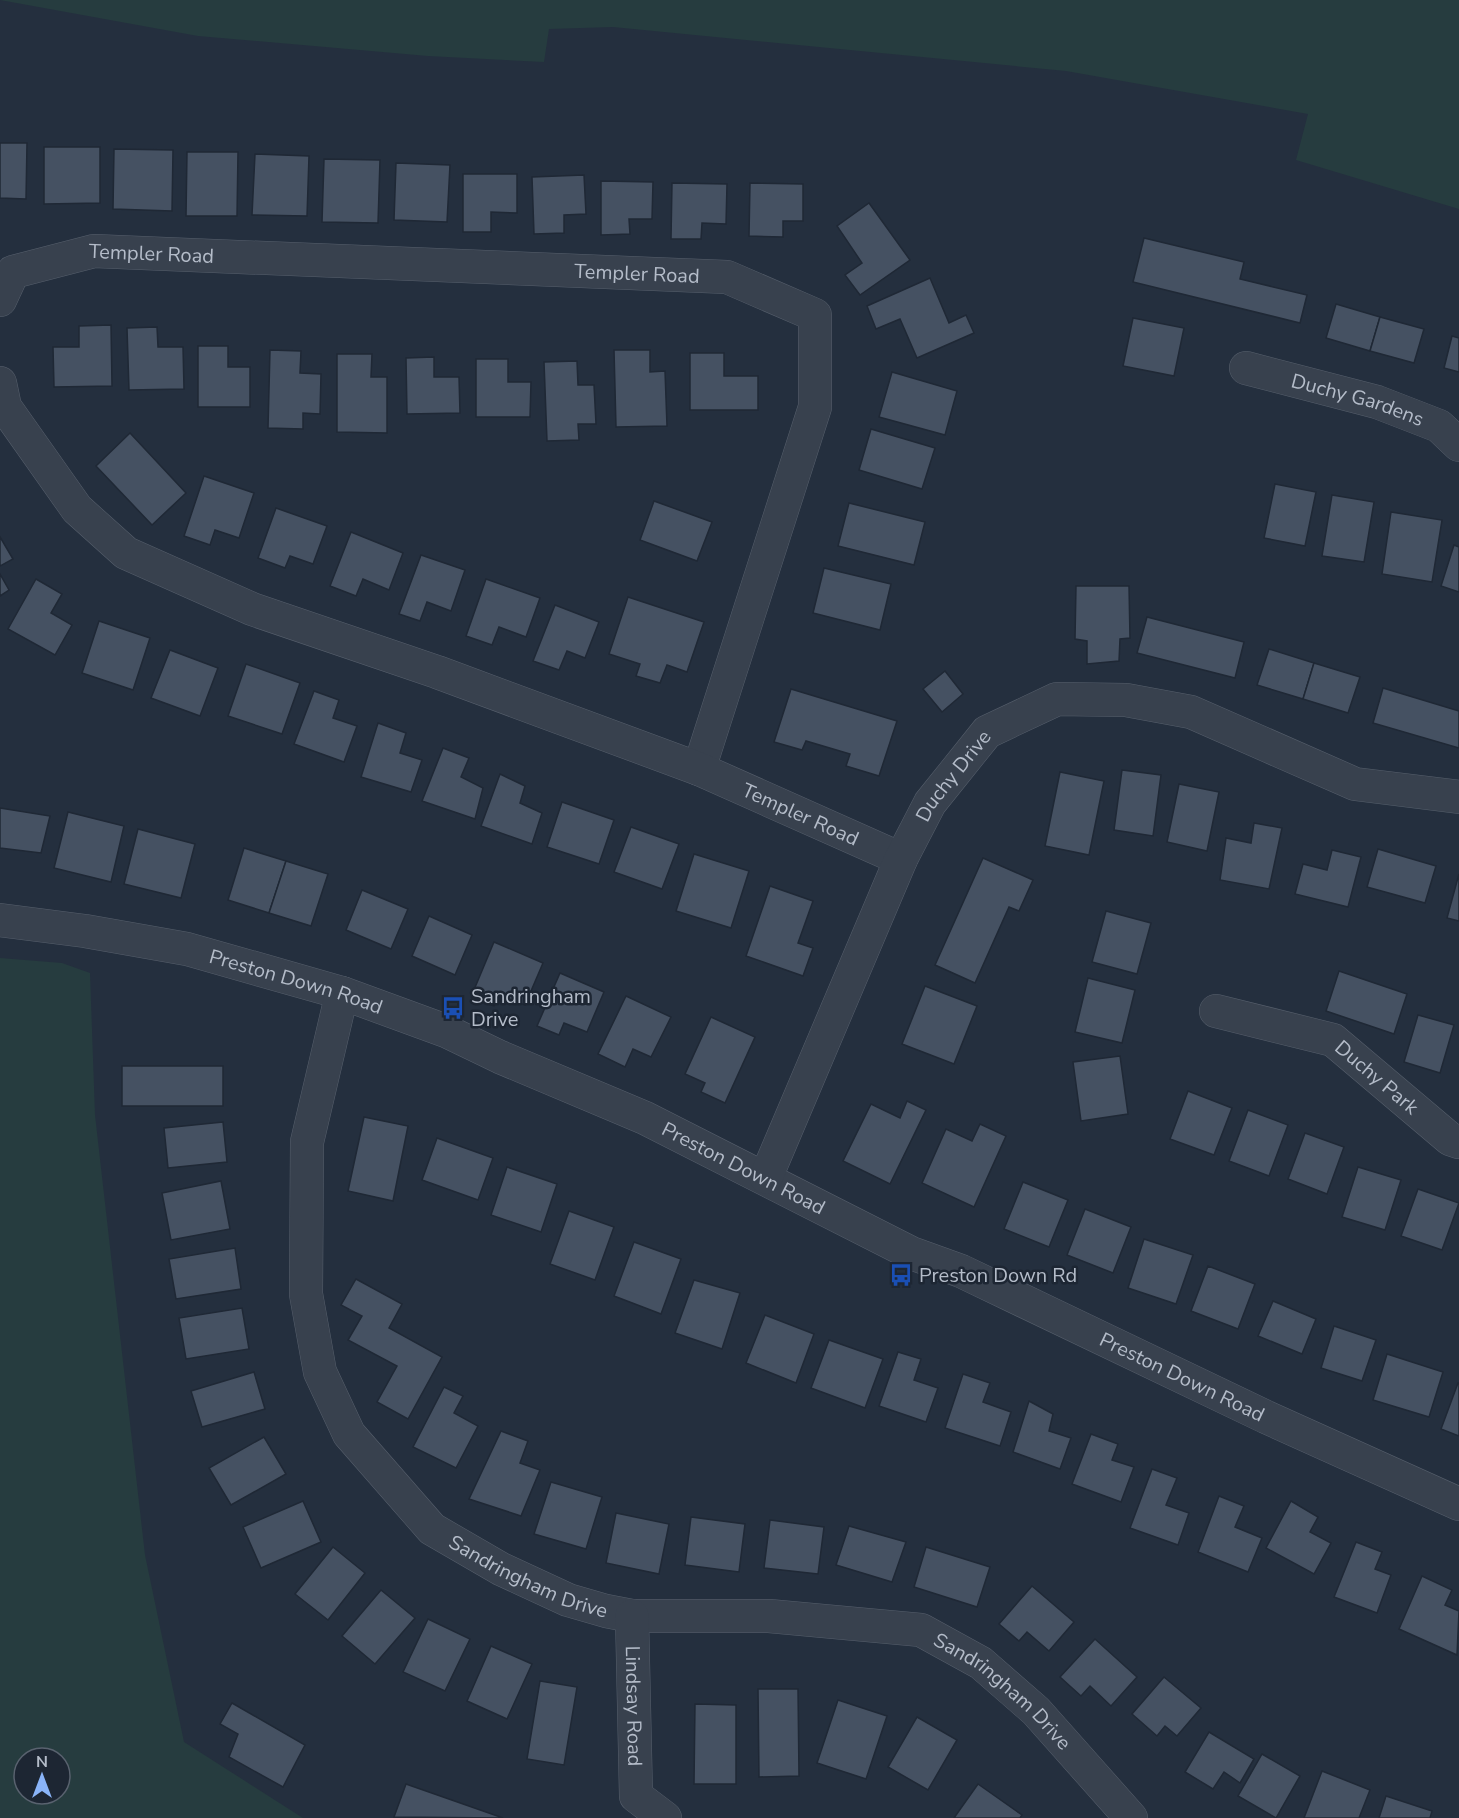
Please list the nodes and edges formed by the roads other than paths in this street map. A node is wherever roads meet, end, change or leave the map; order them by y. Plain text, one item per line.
1 (0, 300) edge
2 (1246, 368) dead end
3 (0, 383) edge
4 (1459, 445) edge
5 (699, 770) junction
6 (1459, 797) edge
7 (901, 859) junction
8 (0, 920) edge
9 (342, 993) junction
10 (1216, 1011) dead end
11 (1459, 1142) edge
12 (766, 1177) junction
13 (1459, 1503) edge
14 (632, 1616) junction
15 (665, 1818) edge
16 (1131, 1818) edge

1 - 5 street, Templer Road
2 - 4 street, Duchy Gardens
3 - 5 street, Templer Road
5 - 7 street, Templer Road
6 - 7 street, Duchy Drive
7 - 12 street, Duchy Drive
8 - 9 street, Preston Down Road
9 - 12 street, Preston Down Road
9 - 14 street, Sandringham Drive
10 - 11 street, Duchy Park
12 - 13 street, Preston Down Road
14 - 15 street, Lindsay Road
14 - 16 street, Sandringham Drive

